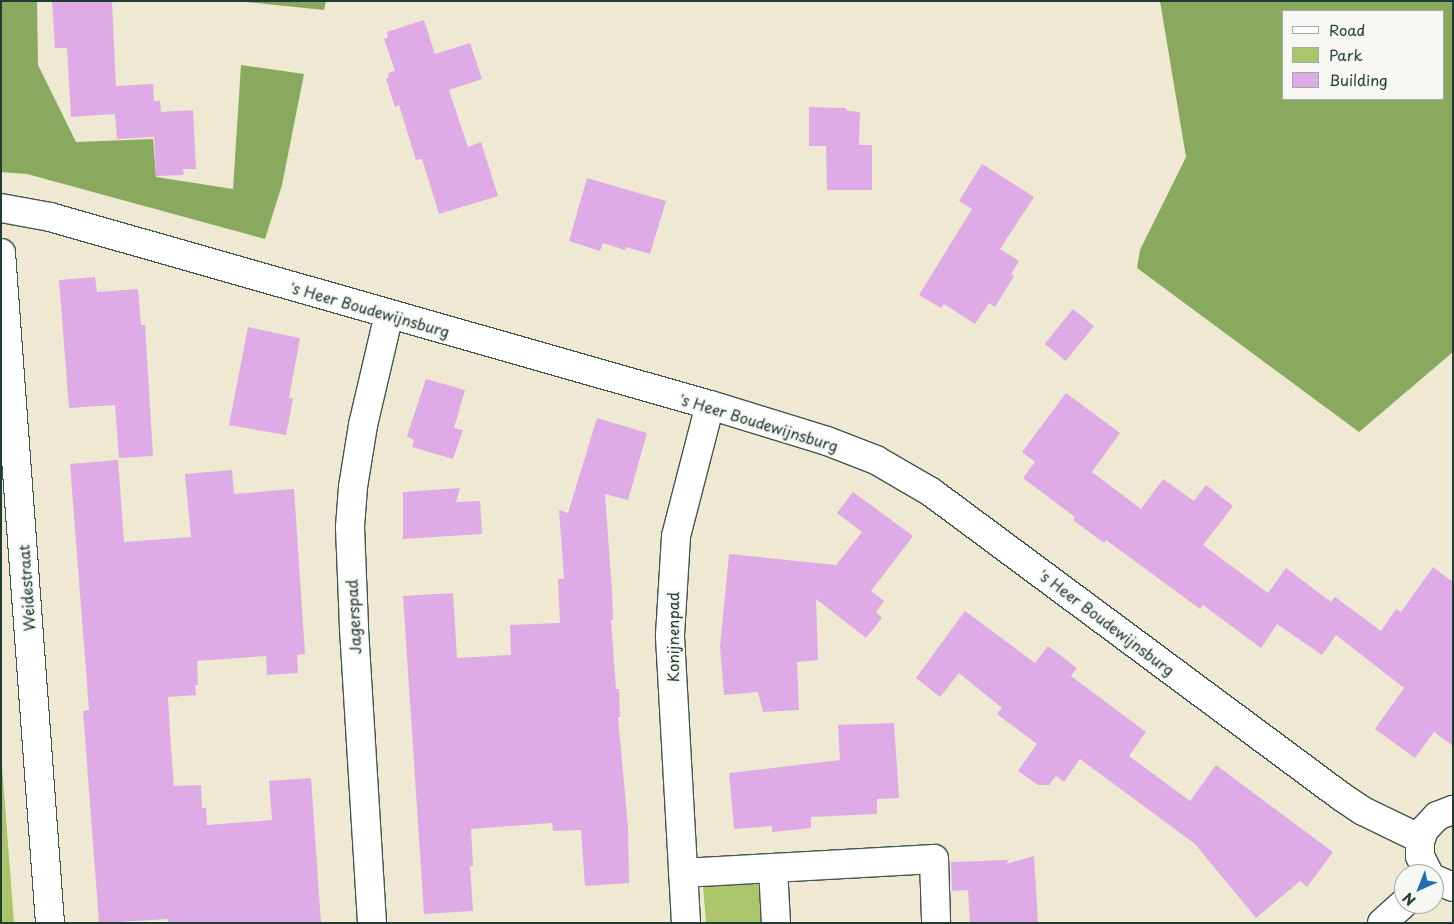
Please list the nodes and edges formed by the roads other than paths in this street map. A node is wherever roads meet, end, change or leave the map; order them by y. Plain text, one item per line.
1 (1, 208) edge
2 (1, 253) edge
3 (389, 314) junction
4 (710, 405) junction
5 (1453, 810) edge
6 (1421, 839) junction
7 (1424, 864) edge
8 (772, 868) junction
9 (683, 873) junction
10 (1394, 912) edge
11 (936, 920) dead end
12 (50, 923) edge
13 (372, 923) edge
14 (686, 923) edge
15 (776, 923) edge
16 (1382, 923) edge

1 - 3 street, 's Heer Boudewijnsburg
2 - 12 street, Weidestraat
3 - 4 street, 's Heer Boudewijnsburg
3 - 13 street, Jagerspad
4 - 6 street, 's Heer Boudewijnsburg
4 - 9 street, Konijnenpad
5 - 6 street
6 - 7 street
8 - 9 street
8 - 11 street
8 - 15 street
9 - 14 street, Konijnenpad
10 - 16 street

